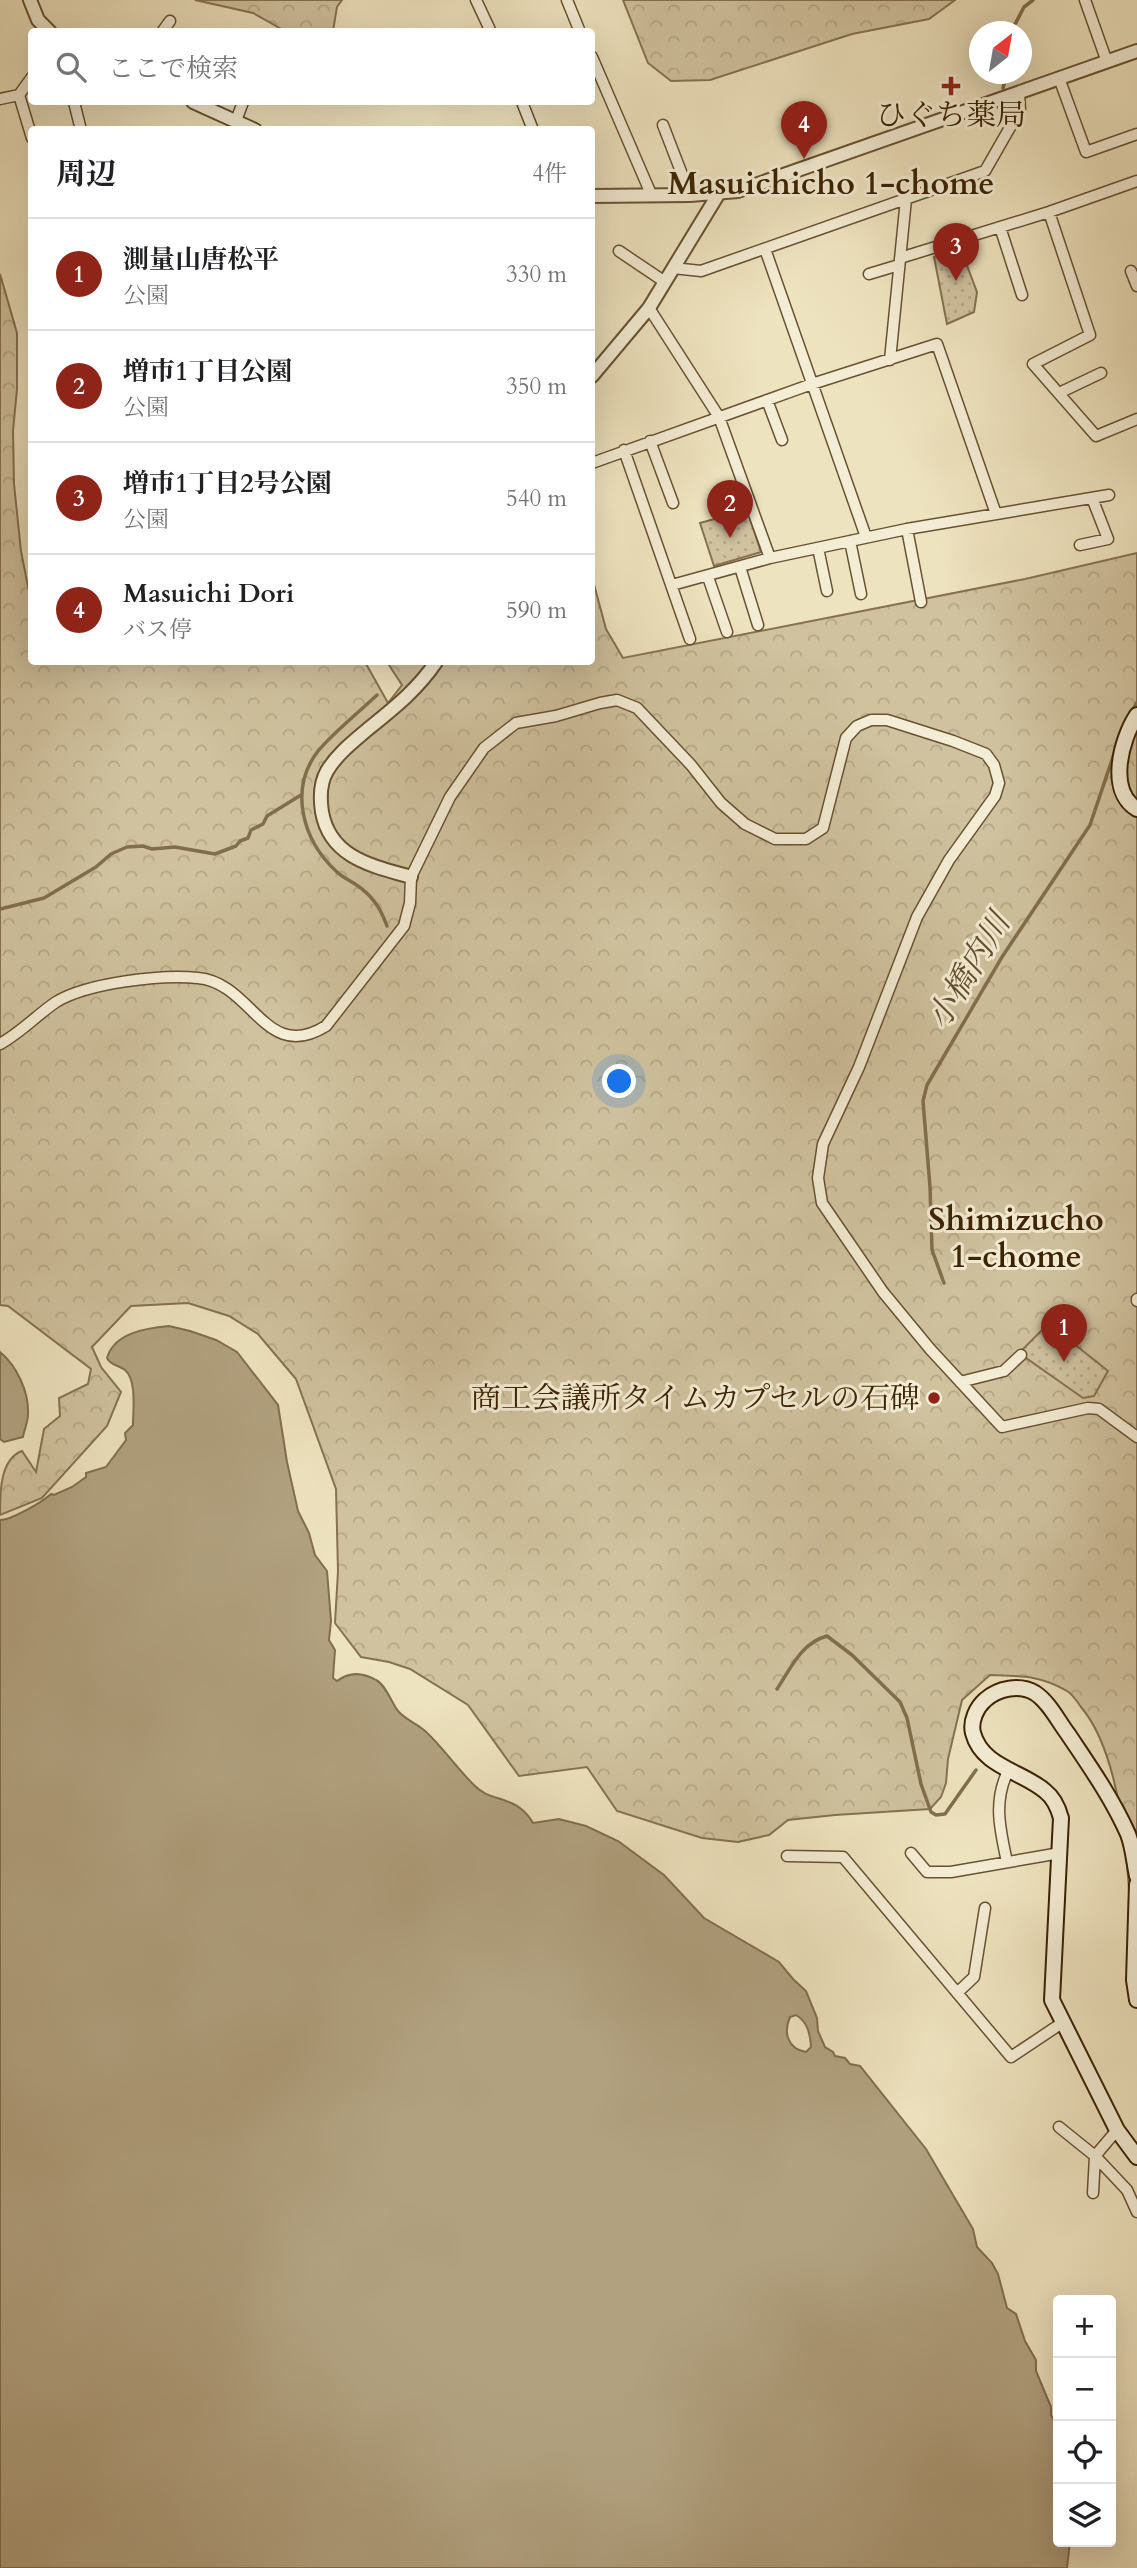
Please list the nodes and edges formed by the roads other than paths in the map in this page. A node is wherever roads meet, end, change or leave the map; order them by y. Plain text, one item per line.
1 (30, 0) edge
2 (476, 0) edge
3 (567, 0) edge
4 (1085, 0) edge
5 (170, 21) dead end
6 (46, 28) edge
7 (165, 28) edge
8 (489, 28) edge
9 (578, 28) edge
10 (1137, 51) edge
11 (1107, 62) junction
12 (595, 65) edge
13 (1059, 78) junction
14 (28, 83) edge
15 (1019, 93) junction
16 (19, 95) junction
17 (0, 99) edge
18 (75, 105) edge
19 (200, 105) edge
20 (242, 105) edge
21 (523, 105) edge
22 (236, 121) junction
23 (663, 125) dead end
24 (28, 126) edge
25 (80, 126) edge
26 (247, 126) edge
27 (531, 126) edge
28 (1137, 134) edge
29 (1136, 183) edge
30 (719, 193) junction
31 (651, 194) junction
32 (690, 195) junction
33 (595, 197) edge
34 (906, 199) junction
35 (1049, 212) junction
36 (1000, 227) junction
37 (765, 249) junction
38 (619, 251) dead end
39 (900, 261) junction
40 (673, 268) junction
41 (1131, 271) dead end
42 (869, 274) dead end
43 (665, 282) junction
44 (1137, 286) edge
45 (1022, 295) dead end
46 (649, 308) junction
47 (890, 360) junction
48 (595, 372) edge
49 (1101, 373) dead end
50 (812, 384) junction
51 (1059, 393) junction
52 (767, 400) junction
53 (719, 417) junction
54 (1137, 419) edge
55 (782, 440) dead end
56 (650, 441) junction
57 (624, 450) junction
58 (595, 462) edge
59 (1109, 495) dead end
60 (1092, 498) junction
61 (673, 503) dead end
62 (996, 514) junction
63 (907, 529) junction
64 (866, 537) junction
65 (850, 541) junction
66 (1080, 545) dead end
67 (818, 548) junction
68 (770, 558) junction
69 (740, 567) junction
70 (708, 577) junction
71 (672, 585) junction
72 (827, 591) dead end
73 (861, 594) dead end
74 (921, 602) dead end
75 (758, 625) dead end
76 (727, 632) dead end
77 (690, 639) dead end
78 (434, 665) edge
79 (1137, 716) edge
80 (1137, 809) edge
81 (411, 877) junction
82 (0, 1044) edge
83 (1021, 1355) dead end
84 (960, 1382) junction
85 (1137, 1437) edge
86 (1008, 1771) junction
87 (911, 1853) dead end
88 (1060, 1853) junction
89 (857, 1855) dead end
90 (787, 1856) dead end
91 (843, 1857) junction
92 (1007, 1862) junction
93 (1137, 1876) edge
94 (1137, 1884) edge
95 (985, 1908) dead end
96 (957, 1993) junction
97 (1137, 2000) edge
98 (1062, 2023) junction
99 (1059, 2127) dead end
100 (1117, 2130) junction
101 (1095, 2156) junction
102 (1137, 2157) edge
103 (1093, 2193) dead end
104 (1137, 2212) edge

1 - 6 street
2 - 8 street
3 - 9 street
4 - 11 street
5 - 7 street
10 - 11 street
11 - 13 street
12 - 31 street
13 - 15 street
13 - 28 street
14 - 16 street
15 - 30 street
15 - 34 street
16 - 17 street
16 - 24 street
18 - 25 street
19 - 22 street
20 - 22 street
21 - 27 street
22 - 26 street
23 - 32 street
29 - 35 street
30 - 32 street
30 - 40 street
31 - 32 street
31 - 33 street
34 - 37 street
34 - 39 street
35 - 36 street
35 - 51 street
36 - 39 street
36 - 45 street
37 - 40 street
37 - 50 street
38 - 43 street
39 - 42 street
39 - 47 street
40 - 43 street
41 - 44 street
43 - 46 street
46 - 48 street
46 - 53 street
47 - 50 street
47 - 62 street
49 - 51 street
50 - 52 street
50 - 64 street
51 - 54 street
52 - 53 street
52 - 55 street
53 - 56 street
53 - 68 street
56 - 57 street
56 - 61 street
57 - 58 street
57 - 71 street
59 - 60 street
60 - 62 street
60 - 66 street
62 - 63 street
63 - 64 street
63 - 74 street
64 - 65 street
65 - 67 street
65 - 73 street
67 - 68 street
67 - 72 street
68 - 69 street
69 - 70 street
69 - 75 street
70 - 71 street
70 - 76 street
71 - 77 street
78 - 81 street
79 - 80 main road
81 - 82 street
81 - 84 street
83 - 84 street
84 - 85 street
86 - 88 main road
86 - 92 street
86 - 93 main road
87 - 92 street
88 - 92 street
88 - 98 main road
89 - 91 street
90 - 91 street
91 - 96 street
94 - 97 main road
95 - 96 street
96 - 98 street
98 - 100 main road
99 - 101 street
100 - 101 street
100 - 102 main road
101 - 103 street
101 - 104 street

